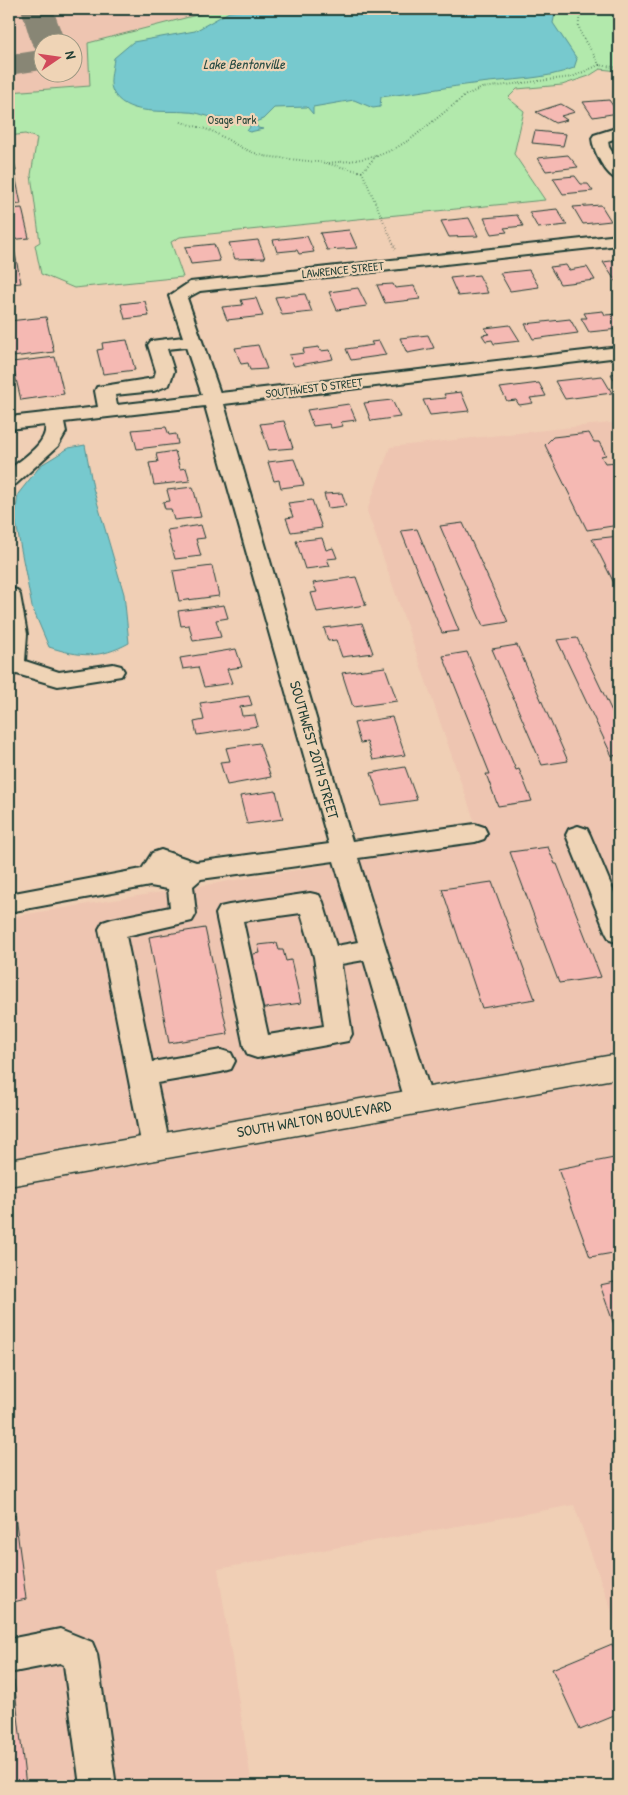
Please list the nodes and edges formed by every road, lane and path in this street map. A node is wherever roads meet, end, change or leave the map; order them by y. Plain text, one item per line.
1 (583, 9) edge
2 (599, 65) junction
3 (619, 68) edge
4 (181, 122) dead end
5 (619, 132) edge
6 (377, 156) junction
7 (326, 164) junction
8 (362, 172) junction
9 (619, 174) edge
10 (619, 240) edge
11 (402, 264) junction
12 (193, 340) junction
13 (619, 352) edge
14 (213, 399) junction
15 (108, 411) junction
16 (53, 418) junction
17 (9, 423) edge
18 (9, 480) edge
19 (9, 595) edge
20 (11, 667) edge
21 (113, 671) dead end
22 (475, 834) dead end
23 (578, 836) dead end
24 (343, 850) junction
25 (188, 876) junction
26 (9, 903) edge
27 (619, 933) edge
28 (373, 949) junction
29 (327, 957) junction
30 (221, 1060) dead end
31 (619, 1066) edge
32 (141, 1075) junction
33 (419, 1100) junction
34 (156, 1147) junction
35 (9, 1173) edge
36 (9, 1656) edge
37 (98, 1786) edge

1 - 2 path
2 - 3 path
2 - 6 path
4 - 7 path
5 - 9 street
6 - 7 path
6 - 8 path
7 - 8 path
8 - 11 path
10 - 11 street, LAWRENCE STREET
11 - 12 street, LAWRENCE STREET
12 - 14 street, LAWRENCE STREET
12 - 15 street
13 - 14 street, SOUTHWEST D STREET
14 - 15 street, SOUTHWEST D STREET
14 - 24 street, SOUTHWEST 20TH STREET
15 - 16 street, SOUTHWEST D STREET
16 - 17 street, SOUTHWEST D STREET
16 - 18 street
19 - 20 street
20 - 21 street
22 - 24 street
23 - 27 street
24 - 25 street
24 - 28 street, SOUTHWEST 20TH STREET
25 - 26 street
25 - 32 street
28 - 29 street
28 - 33 street, SOUTHWEST 20TH STREET
29 - 29 street
30 - 32 street
31 - 33 main road, SOUTH WALTON BOULEVARD
32 - 34 street
33 - 34 main road, SOUTH WALTON BOULEVARD
34 - 35 main road, SOUTH WALTON BOULEVARD
36 - 37 street

